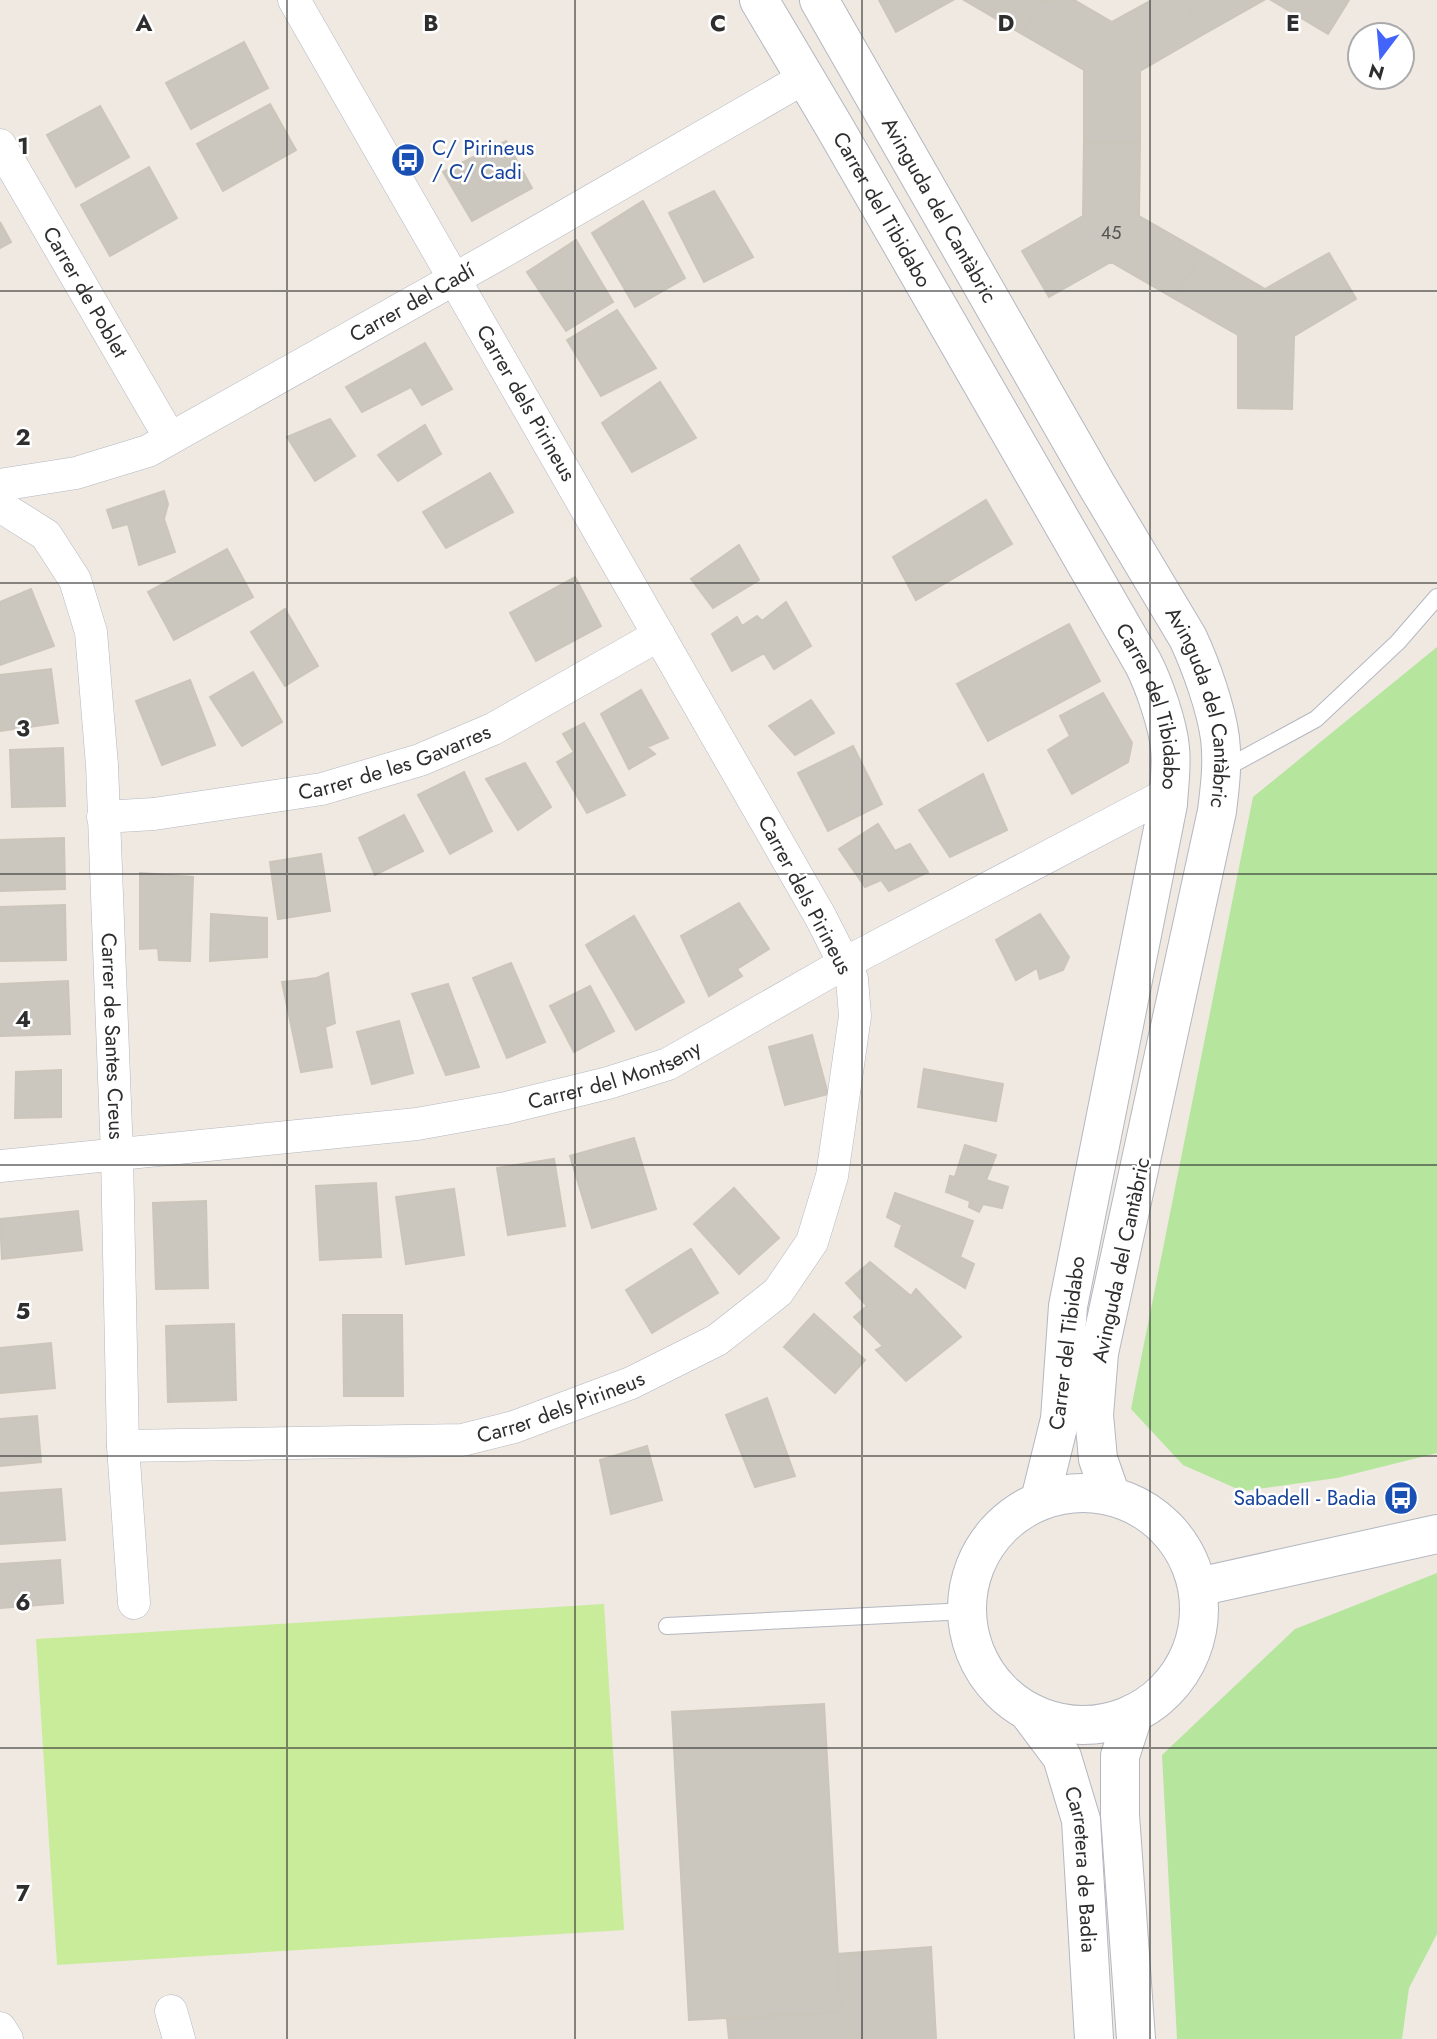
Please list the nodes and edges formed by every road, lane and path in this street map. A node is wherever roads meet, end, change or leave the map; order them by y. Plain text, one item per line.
1 (294, 0) edge
2 (759, 0) edge
3 (818, 0) edge
4 (806, 78) junction
5 (0, 145) edge
6 (454, 279) junction
7 (170, 439) junction
8 (0, 485) edge
9 (0, 506) edge
10 (1437, 597) edge
11 (659, 635) junction
12 (1221, 770) junction
13 (1169, 793) junction
14 (103, 817) junction
15 (845, 963) junction
16 (117, 1155) junction
17 (0, 1166) edge
18 (123, 1447) junction
19 (1111, 1496) junction
20 (1040, 1500) junction
21 (1437, 1534) edge
22 (1198, 1587) junction
23 (134, 1603) dead end
24 (967, 1611) junction
25 (667, 1626) dead end
26 (1029, 1713) junction
27 (1135, 1713) junction
28 (0, 2028) edge
29 (6, 2039) edge
30 (1094, 2039) edge
31 (1136, 2039) edge

1 - 6 street, Carrer dels Pirineus
2 - 4 street, Carrer del Tibidabo
3 - 12 street, Avinguda del Cantàbric
4 - 6 street, Carrer del Cadí
4 - 13 street, Carrer del Tibidabo
5 - 7 street, Carrer de Poblet
6 - 7 street, Carrer del Cadí
6 - 11 street, Carrer dels Pirineus
7 - 8 street, Carrer del Cadí
9 - 14 street, Carrer de Santes Creus
10 - 12 lane
11 - 14 street, Carrer de les Gavarres
11 - 15 street, Carrer dels Pirineus
12 - 19 street, Avinguda del Cantàbric
13 - 15 street, Carrer del Montseny
13 - 20 street, Carrer del Tibidabo
14 - 16 street, Carrer de Santes Creus
15 - 16 street, Carrer del Montseny
15 - 18 street, Carrer dels Pirineus
16 - 17 street, Carrer del Montseny
16 - 18 street, Carrer de Santes Creus
18 - 23 street, Carrer de Santes Creus
19 - 20 street
19 - 22 street
20 - 24 street
21 - 22 street
22 - 27 street
24 - 25 lane
24 - 26 street
26 - 27 street
26 - 30 street, Carretera de Badia
27 - 31 street, Carretera de Badia
28 - 29 street

